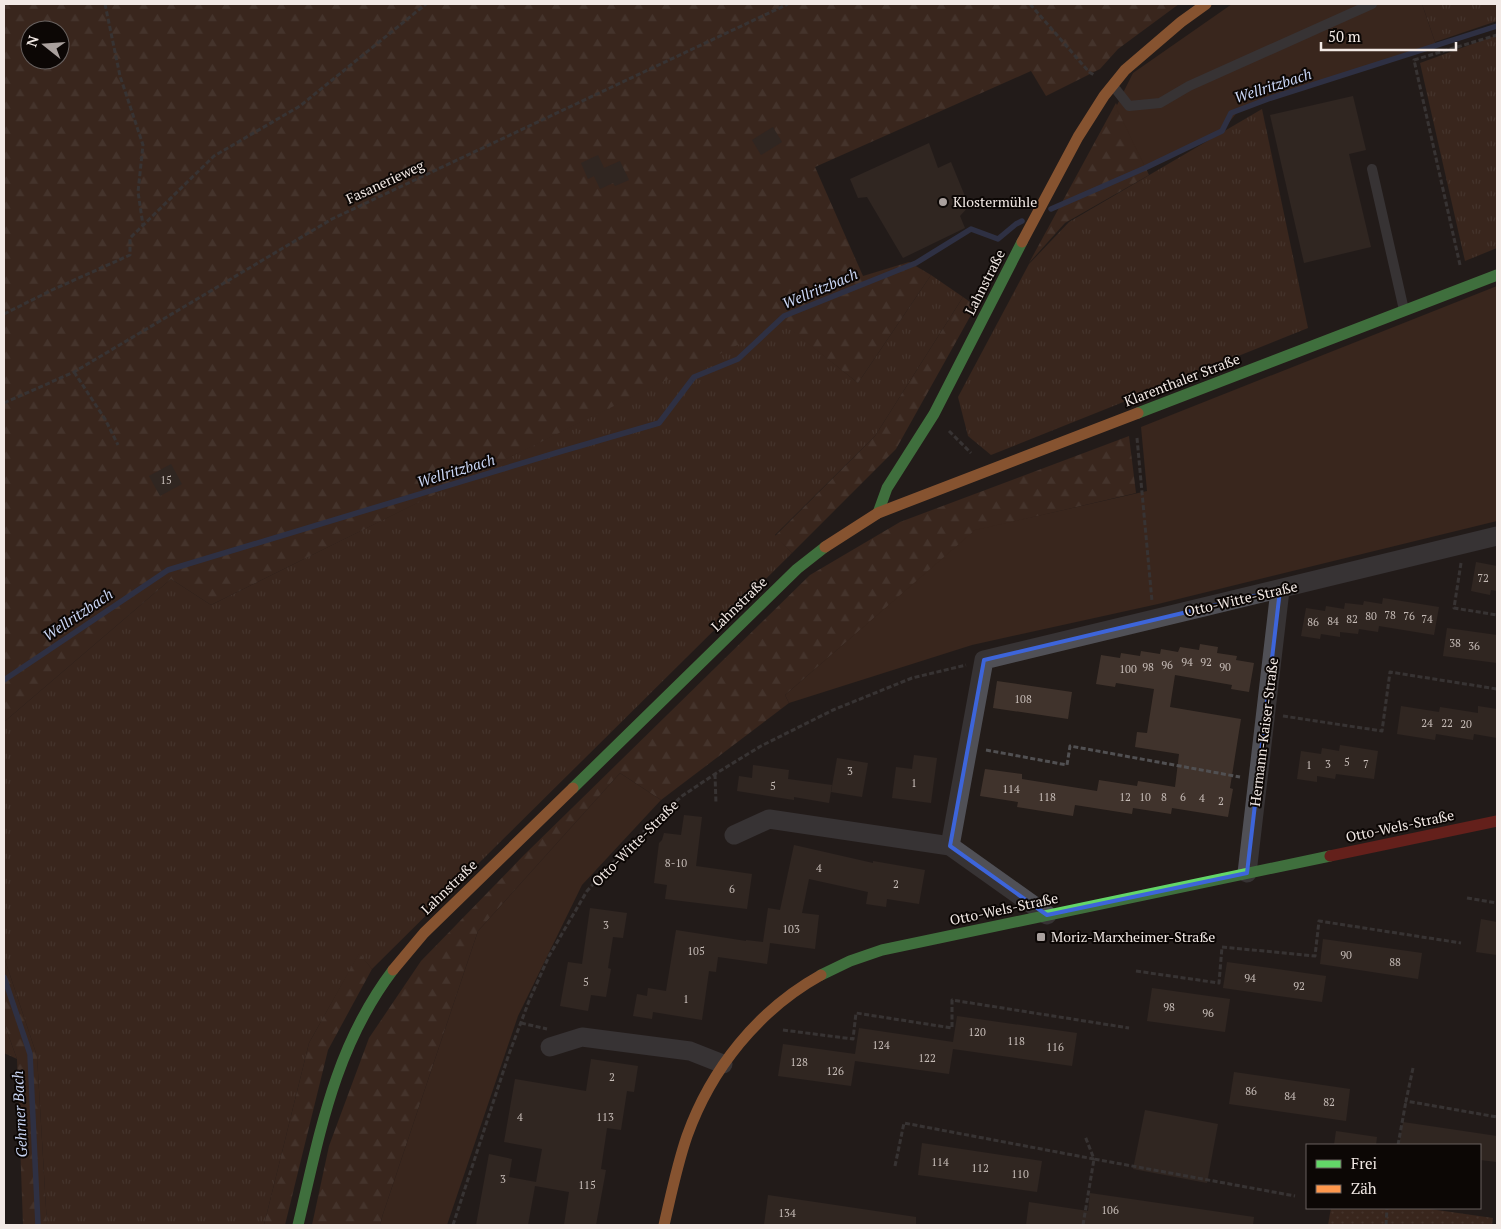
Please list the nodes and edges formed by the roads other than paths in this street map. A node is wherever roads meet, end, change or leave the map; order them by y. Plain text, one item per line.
1 (1206, 4) edge
2 (1372, 4) edge
3 (1112, 85) junction
4 (1372, 169) dead end
5 (1497, 275) edge
6 (1404, 311) junction
7 (878, 513) junction
8 (1497, 536) edge
9 (1280, 590) junction
10 (1497, 821) edge
11 (734, 834) dead end
12 (950, 846) junction
13 (1248, 873) junction
14 (1047, 915) junction
15 (550, 1047) dead end
16 (723, 1064) junction
17 (298, 1225) edge
18 (664, 1225) edge

1 - 3 street, Lahnstraße
2 - 3 lane
3 - 7 street, Lahnstraße
4 - 6 lane
5 - 6 street, Klarenthaler Straße
6 - 7 street, Klarenthaler Straße
7 - 17 street, Lahnstraße
8 - 9 street, Otto-Witte-Straße
9 - 12 street, Otto-Witte-Straße
9 - 13 street, Hermann-Kaiser-Straße
10 - 13 street, Otto-Wels-Straße
11 - 12 street
12 - 14 street
13 - 14 street, Otto-Wels-Straße
14 - 16 street, Otto-Wels-Straße
15 - 16 street
16 - 18 street, Otto-Wels-Straße

